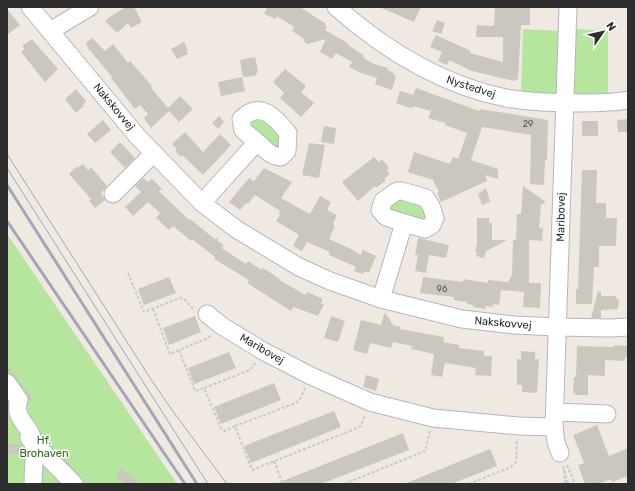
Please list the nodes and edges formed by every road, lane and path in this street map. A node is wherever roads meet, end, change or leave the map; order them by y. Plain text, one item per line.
1 (30, 7) edge
2 (90, 7) edge
3 (336, 7) edge
4 (568, 7) edge
5 (50, 31) junction
6 (628, 100) edge
7 (564, 103) junction
8 (257, 142) dead end
9 (154, 153) junction
10 (113, 194) dead end
11 (202, 203) junction
12 (404, 223) dead end
13 (128, 273) dead end
14 (381, 299) junction
15 (153, 309) junction
16 (207, 314) joint
17 (222, 326) junction
18 (557, 327) junction
19 (628, 327) edge
20 (179, 350) junction
21 (263, 351) junction
22 (311, 376) junction
23 (7, 383) edge
24 (204, 388) junction
25 (370, 402) junction
26 (607, 414) dead end
27 (433, 418) junction
28 (554, 420) junction
29 (235, 426) junction
30 (518, 426) junction
31 (30, 439) junction
32 (562, 460) junction
33 (274, 461) junction
34 (347, 483) edge
35 (473, 483) edge
36 (33, 484) edge
37 (74, 484) edge
38 (283, 484) edge
39 (344, 484) edge
40 (469, 484) edge
41 (567, 484) edge
42 (575, 484) edge

1 - 5 street, Nakskovvej
2 - 5 street
3 - 7 street, Nystedvej
4 - 7 street, Maribovej
5 - 9 street, Nakskovvej
6 - 7 street, Nystedvej
7 - 18 street, Maribovej
8 - 11 street
9 - 10 street
9 - 11 street, Nakskovvej
11 - 14 street, Nakskovvej
12 - 14 street
13 - 15 path
14 - 18 street, Nakskovvej
15 - 16 path
15 - 20 path
16 - 17 street, Maribovej
17 - 20 path
17 - 21 street, Maribovej
18 - 19 street, Nakskovvej
18 - 28 street, Maribovej
20 - 24 path
21 - 22 street, Maribovej
21 - 24 path
22 - 25 street, Maribovej
22 - 29 path
23 - 31 street
24 - 29 path
25 - 27 street, Maribovej
25 - 33 path
26 - 28 street
27 - 30 street, Maribovej
27 - 34 path
28 - 30 street, Maribovej
28 - 32 street, Maribovej
29 - 33 path
30 - 35 path
31 - 36 street
31 - 37 street
32 - 41 path
32 - 42 path
33 - 38 path
34 - 39 path
35 - 40 path

